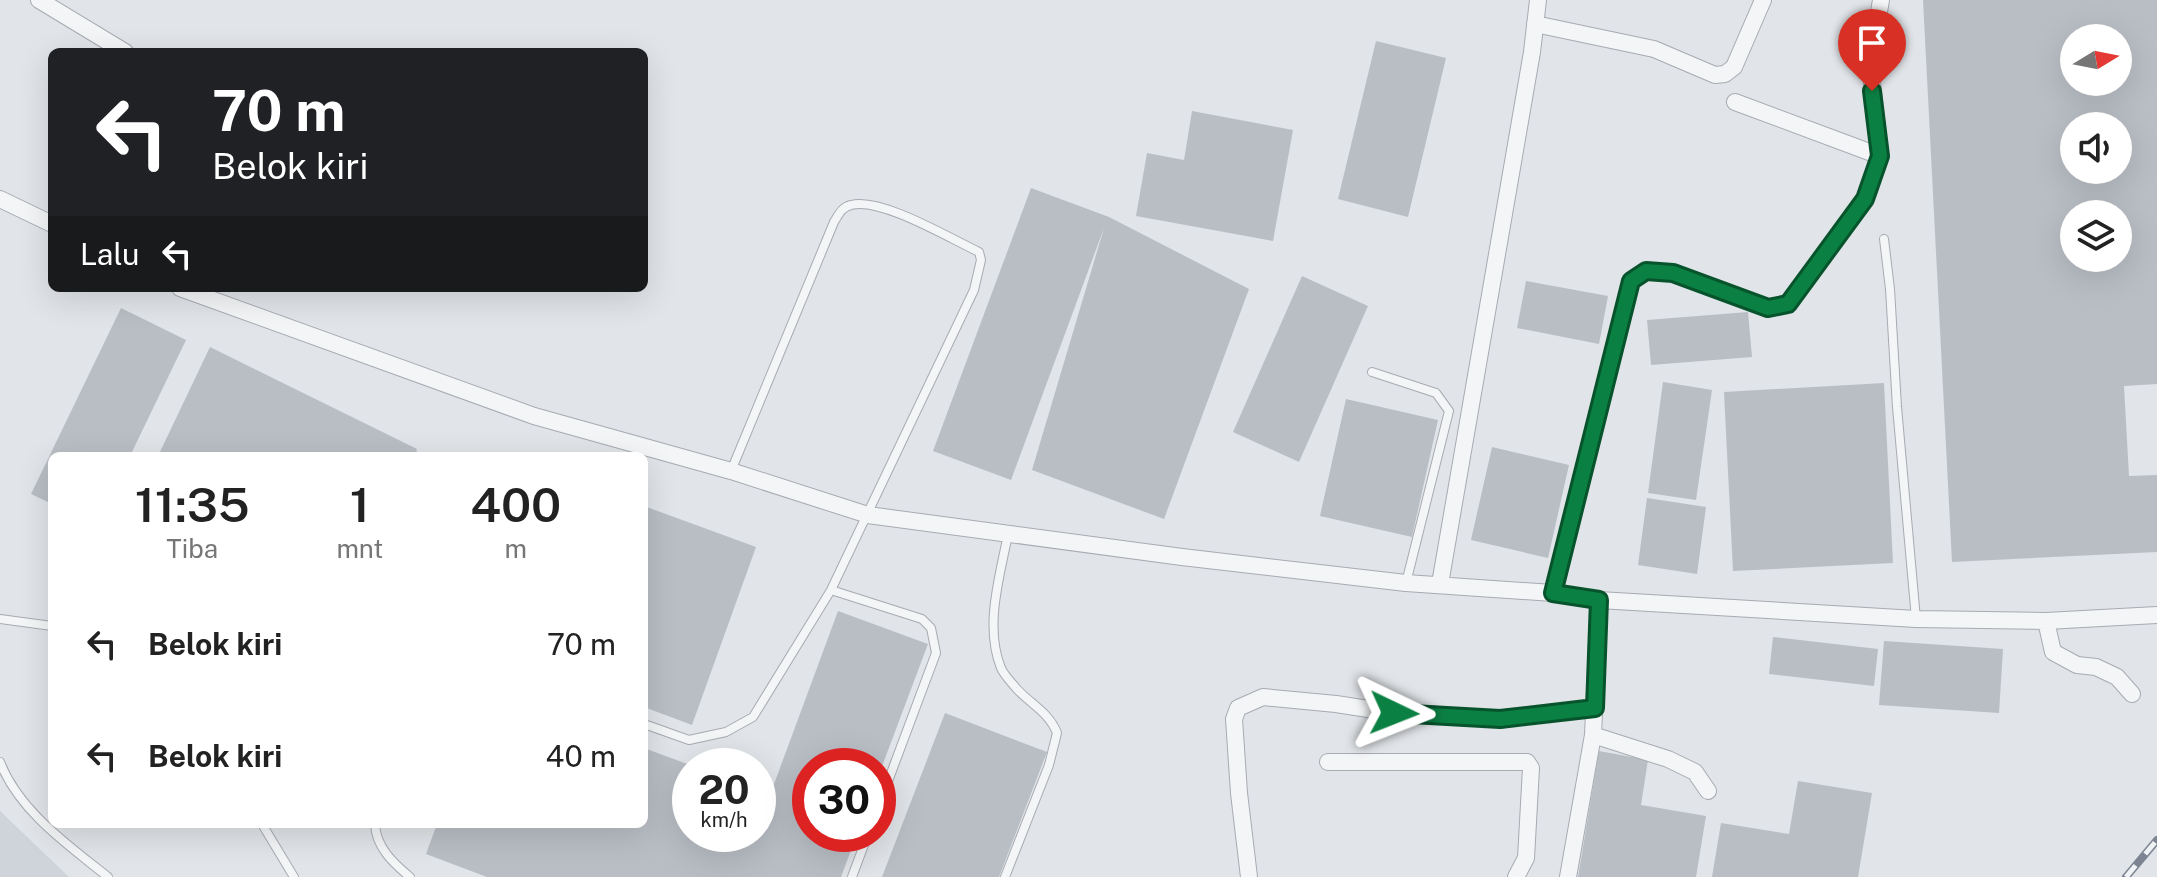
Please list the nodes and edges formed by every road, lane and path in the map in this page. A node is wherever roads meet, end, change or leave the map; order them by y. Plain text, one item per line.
1 (39, 0) edge
2 (1538, 0) edge
3 (1763, 0) edge
4 (1881, 0) edge
5 (1535, 24) junction
6 (118, 48) edge
7 (1735, 102) dead end
8 (1880, 156) junction
9 (0, 199) edge
10 (48, 222) edge
11 (1884, 239) dead end
12 (191, 292) edge
13 (1372, 372) dead end
14 (731, 471) junction
15 (868, 515) junction
16 (1008, 533) junction
17 (1406, 583) junction
18 (1440, 584) junction
19 (831, 590) junction
20 (1553, 593) junction
21 (1599, 600) junction
22 (2157, 615) edge
23 (0, 619) edge
24 (1916, 619) junction
25 (2046, 621) junction
26 (48, 625) edge
27 (2132, 694) dead end
28 (1595, 708) junction
29 (648, 725) edge
30 (1593, 735) junction
31 (896, 760) edge
32 (0, 762) edge
33 (1328, 762) dead end
34 (1708, 791) dead end
35 (48, 826) edge
36 (50, 828) edge
37 (264, 828) edge
38 (375, 828) edge
39 (861, 852) edge
40 (108, 877) edge
41 (294, 877) edge
42 (410, 877) edge
43 (852, 877) edge
44 (1005, 877) edge
45 (1249, 877) edge
46 (1516, 877) edge
47 (1568, 877) edge

1 - 6 street
2 - 5 street
3 - 5 street
4 - 8 street
5 - 18 street
7 - 8 street
8 - 20 street
9 - 10 street
11 - 24 lane
12 - 14 street
13 - 17 lane
14 - 15 street
14 - 15 lane
15 - 16 street
15 - 19 lane
16 - 17 street
16 - 44 lane
17 - 18 street
18 - 20 street
19 - 29 lane
19 - 31 lane
20 - 21 street
21 - 24 street
21 - 28 street
22 - 25 street
23 - 26 lane
24 - 25 street
25 - 27 street
28 - 30 street
28 - 45 street
30 - 34 street
30 - 47 street
32 - 35 lane
33 - 46 street
36 - 40 lane
37 - 41 lane
38 - 42 lane
39 - 43 lane

